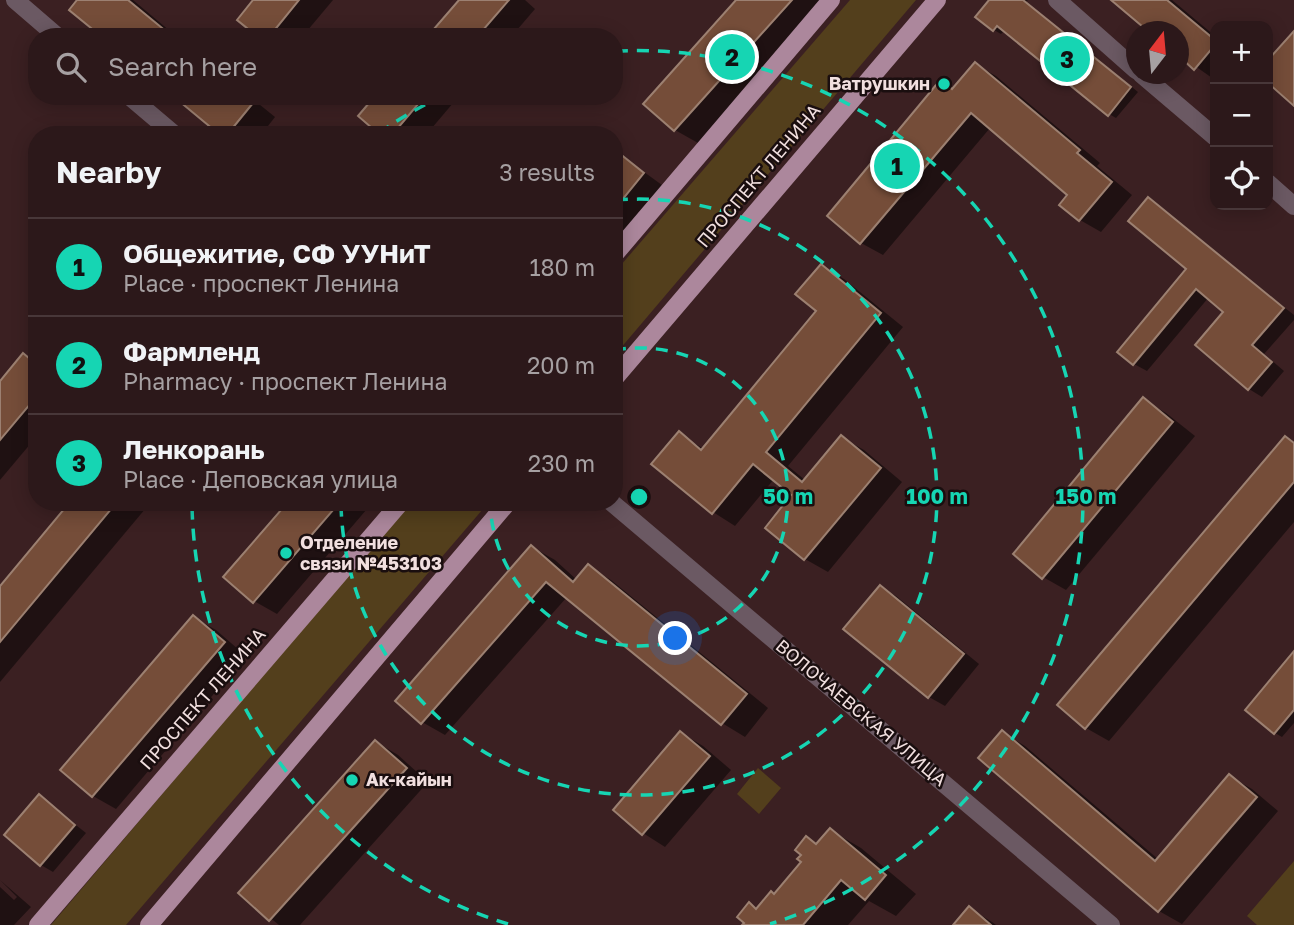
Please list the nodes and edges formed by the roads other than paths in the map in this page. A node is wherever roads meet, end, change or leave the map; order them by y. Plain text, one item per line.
1 (15, 0) edge
2 (831, 0) edge
3 (937, 0) edge
4 (1057, 0) edge
5 (48, 28) edge
6 (1126, 61) edge
7 (1153, 84) edge
8 (140, 105) edge
9 (164, 126) edge
10 (1210, 133) edge
11 (1273, 187) edge
12 (1294, 206) edge
13 (623, 244) edge
14 (623, 368) edge
15 (393, 511) edge
16 (500, 511) edge
17 (622, 511) edge
18 (38, 925) edge
19 (149, 925) edge
20 (1111, 925) edge

1 - 5 street
2 - 13 main road
3 - 14 main road, ПРОСПЕКТ ЛЕНИНА
4 - 6 street
7 - 10 street
8 - 9 street
11 - 12 street
15 - 18 main road, ПРОСПЕКТ ЛЕНИНА
16 - 19 main road
17 - 20 street, ВОЛОЧАЕВСКАЯ УЛИЦА

